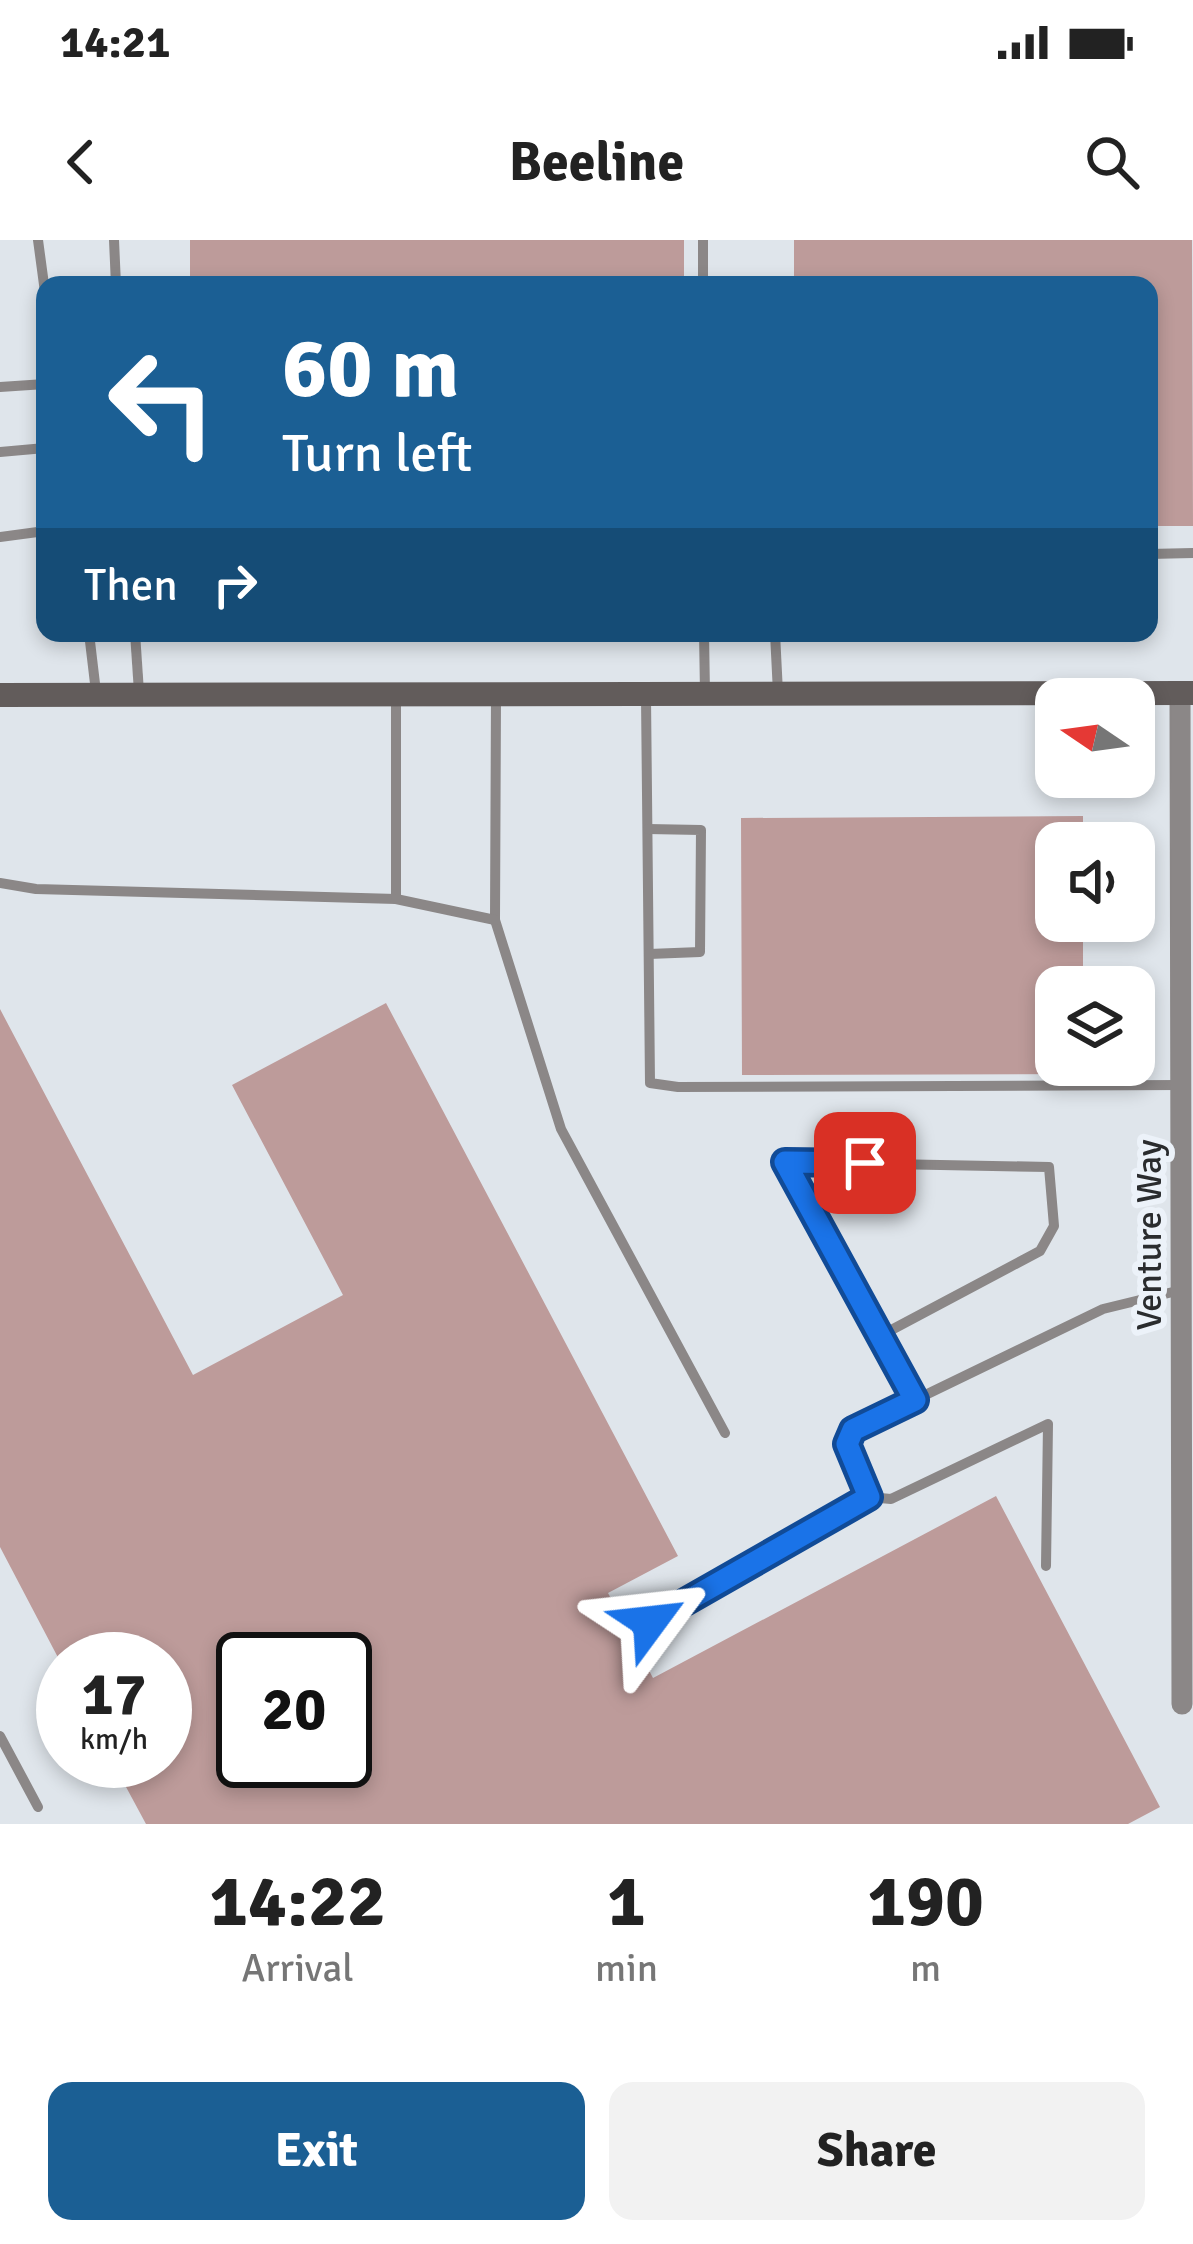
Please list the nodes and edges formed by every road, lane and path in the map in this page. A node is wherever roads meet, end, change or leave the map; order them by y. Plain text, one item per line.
1 (38, 240) edge
2 (114, 240) edge
3 (703, 240) edge
4 (43, 276) edge
5 (116, 276) edge
6 (703, 276) edge
7 (36, 385) edge
8 (0, 387) edge
9 (36, 449) edge
10 (0, 452) edge
11 (36, 532) edge
12 (0, 537) edge
13 (1193, 553) edge
14 (1158, 554) edge
15 (90, 642) edge
16 (136, 642) edge
17 (704, 642) edge
18 (775, 642) edge
19 (646, 693) junction
20 (705, 693) junction
21 (778, 693) junction
22 (1187, 693) edge
23 (396, 694) junction
24 (496, 694) junction
25 (0, 695) edge
26 (97, 695) junction
27 (140, 695) junction
28 (648, 829) junction
29 (0, 884) edge
30 (396, 898) junction
31 (495, 920) junction
32 (649, 954) junction
33 (1180, 1085) junction
34 (1187, 1248) edge
35 (1181, 1290) junction
36 (880, 1336) junction
37 (915, 1400) junction
38 (725, 1433) dead end
39 (869, 1497) junction
40 (1188, 1564) edge
41 (1046, 1566) dead end
42 (650, 1622) dead end
43 (1187, 1675) edge
44 (1182, 1704) dead end
45 (0, 1736) edge
46 (38, 1807) dead end

1 - 4 lane
2 - 5 lane
3 - 6 lane
7 - 8 lane
9 - 10 lane
11 - 12 lane
13 - 14 lane
15 - 26 lane
16 - 27 lane
17 - 20 lane
18 - 21 lane
19 - 20 main road
19 - 24 main road
19 - 28 lane
20 - 21 main road
21 - 22 main road
22 - 33 street, Venture Way
23 - 24 main road
23 - 27 main road
23 - 30 lane
24 - 31 lane
25 - 26 main road
26 - 27 main road
28 - 32 lane
28 - 32 lane
29 - 30 lane
30 - 31 lane
31 - 38 lane
32 - 33 lane
33 - 34 street, Venture Way
34 - 35 street, Venture Way
35 - 37 lane
35 - 40 street, Venture Way
36 - 36 lane
36 - 37 lane
37 - 39 lane
39 - 41 lane
39 - 42 lane
40 - 43 street, Venture Way
43 - 44 street, Venture Way
45 - 46 lane

